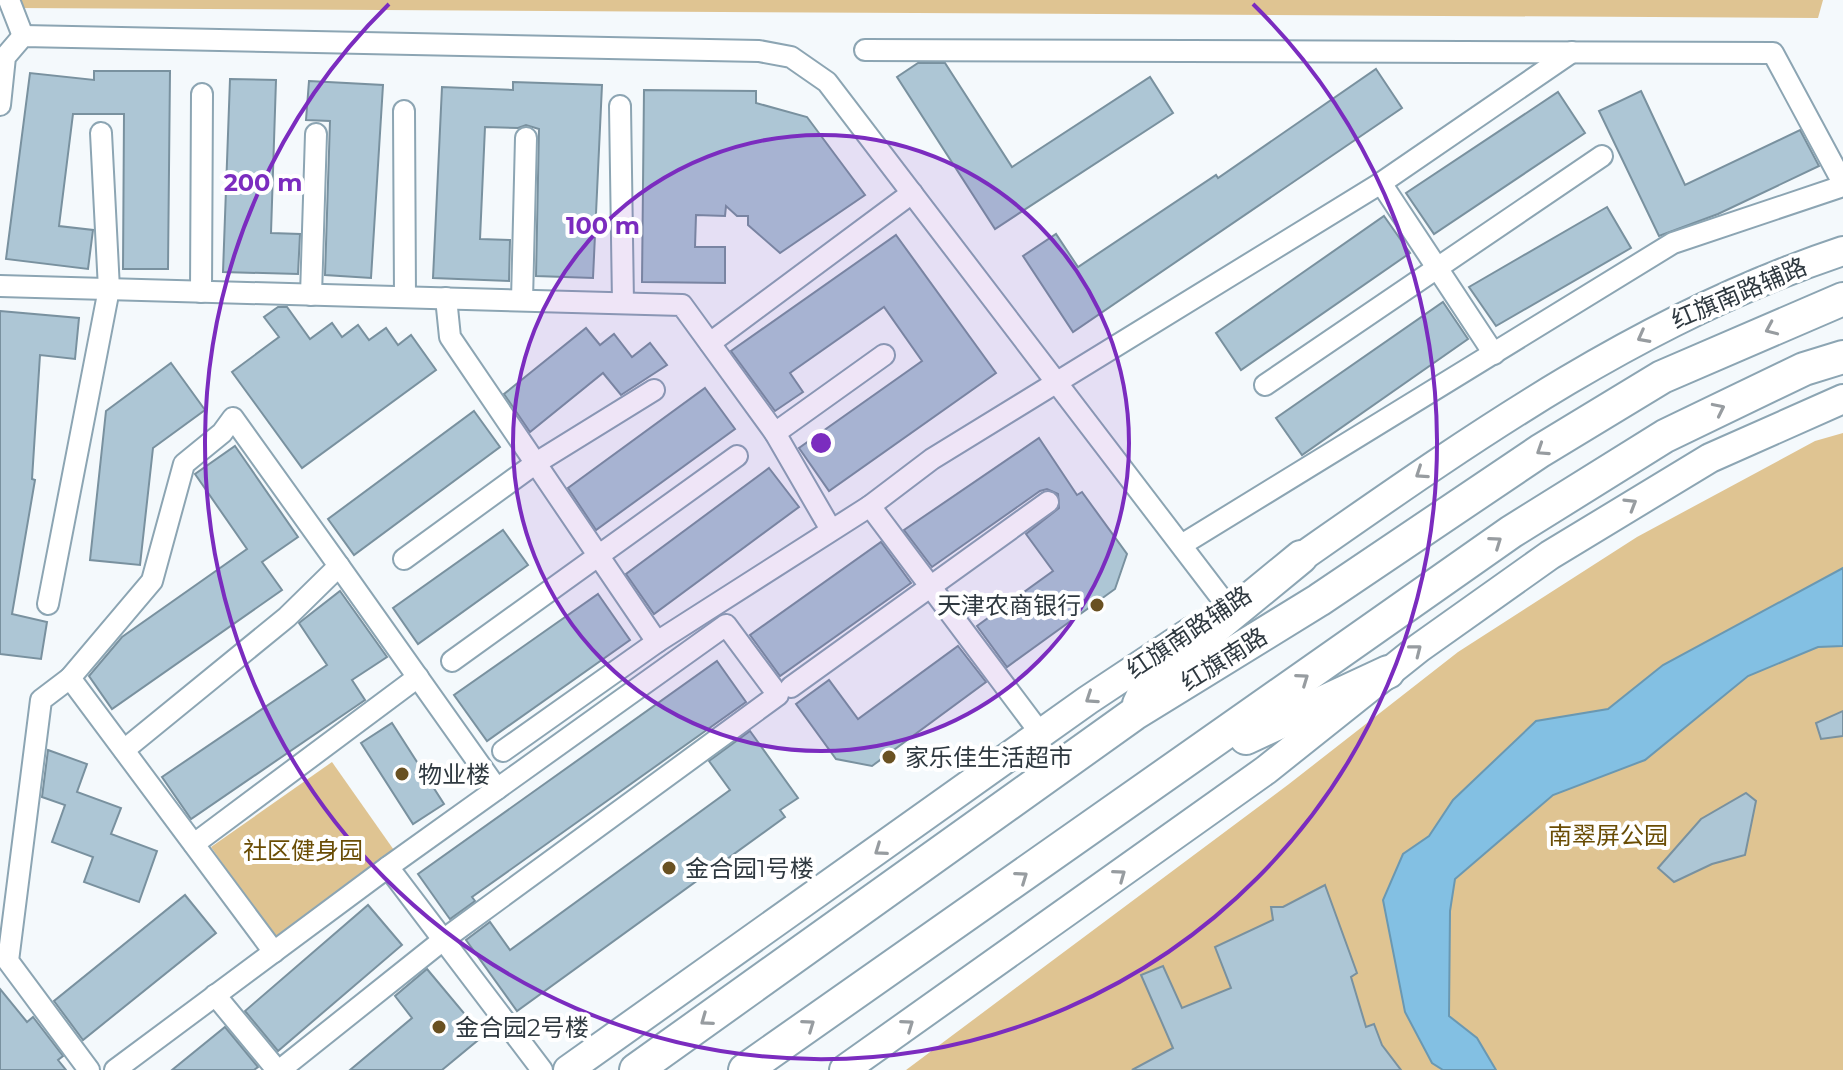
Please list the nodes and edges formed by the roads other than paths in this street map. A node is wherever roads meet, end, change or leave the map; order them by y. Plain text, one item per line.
1 (9, 0) edge
2 (23, 36) junction
3 (865, 50) dead end
4 (1572, 52) junction
5 (202, 94) dead end
6 (0, 105) edge
7 (620, 106) dead end
8 (404, 111) dead end
9 (101, 133) dead end
10 (316, 134) dead end
11 (526, 138) dead end
12 (1602, 156) dead end
13 (1381, 183) junction
14 (1843, 184) edge
15 (912, 193) junction
16 (1843, 251) edge
17 (1437, 267) junction
18 (0, 286) edge
19 (109, 289) junction
20 (201, 292) junction
21 (311, 295) junction
22 (405, 297) junction
23 (446, 298) junction
24 (1843, 299) edge
25 (522, 300) junction
26 (623, 303) junction
27 (710, 343) junction
28 (1494, 354) junction
29 (884, 355) dead end
30 (1843, 357) edge
31 (1059, 383) junction
32 (1265, 385) dead end
33 (654, 390) dead end
34 (1843, 399) edge
35 (775, 433) junction
36 (737, 456) dead end
37 (536, 463) junction
38 (1048, 502) dead end
39 (870, 506) junction
40 (830, 528) junction
41 (1183, 544) junction
42 (598, 555) junction
43 (1301, 557) junction
44 (404, 559) dead end
45 (339, 566) junction
46 (931, 587) junction
47 (48, 604) dead end
48 (1228, 607) junction
49 (657, 642) junction
50 (452, 661) dead end
51 (1388, 672) junction
52 (418, 677) junction
53 (70, 678) junction
54 (791, 687) dead end
55 (1134, 714) junction
56 (1041, 734) junction
57 (124, 750) junction
58 (503, 751) dead end
59 (1164, 778) junction
60 (497, 789) junction
61 (194, 844) junction
62 (388, 867) junction
63 (443, 940) junction
64 (274, 952) junction
65 (215, 995) junction
66 (89, 1070) edge
67 (115, 1070) edge
68 (279, 1070) edge
69 (542, 1070) edge
70 (568, 1070) edge
71 (636, 1070) edge
72 (745, 1070) edge
73 (844, 1070) edge

1 - 2 street
2 - 6 street
2 - 15 street
3 - 4 street
4 - 13 street
4 - 14 street
5 - 20 street
7 - 26 street
8 - 22 street
9 - 19 street
10 - 21 street
11 - 25 street
12 - 17 street
13 - 17 street
13 - 31 street
14 - 28 street
15 - 27 street
15 - 31 street
16 -> 43 main road, 红旗南路辅路
17 - 28 street
17 - 32 street
18 - 19 street
19 - 20 street
19 - 47 street
20 - 21 street
21 - 22 street
22 - 23 street
23 - 25 street
23 - 37 street
24 -> 55 highway, 红旗南路
25 - 26 street
26 - 27 street
27 - 35 street
28 - 41 street
29 - 35 street
59 -> 30 highway
31 - 39 street
31 - 41 street
33 - 37 street
51 -> 34 main road
35 - 40 street
36 - 42 street
37 - 42 street
37 - 44 street
38 - 46 street
39 - 40 street
39 - 46 street
40 - 49 street
41 - 48 street
42 - 49 street
42 - 50 street
43 - 48 main road, 红旗南路辅路
43 - 55 highway
45 - 52 street
45 - 53 street
45 - 57 street
46 - 54 street
46 - 56 street
48 -> 56 main road, 红旗南路辅路
49 - 58 street
51 - 59 highway
73 -> 51 main road
52 - 60 street
52 - 61 street
53 - 57 street
53 - 66 street
55 -> 71 highway, 红旗南路
56 -> 70 main road, 红旗南路辅路
57 - 61 street
72 -> 59 highway
60 - 62 street
60 - 63 street
61 - 64 street
62 - 63 street
62 - 64 street
63 - 68 street
63 - 69 street
64 - 65 street
65 - 67 street
65 - 68 street

